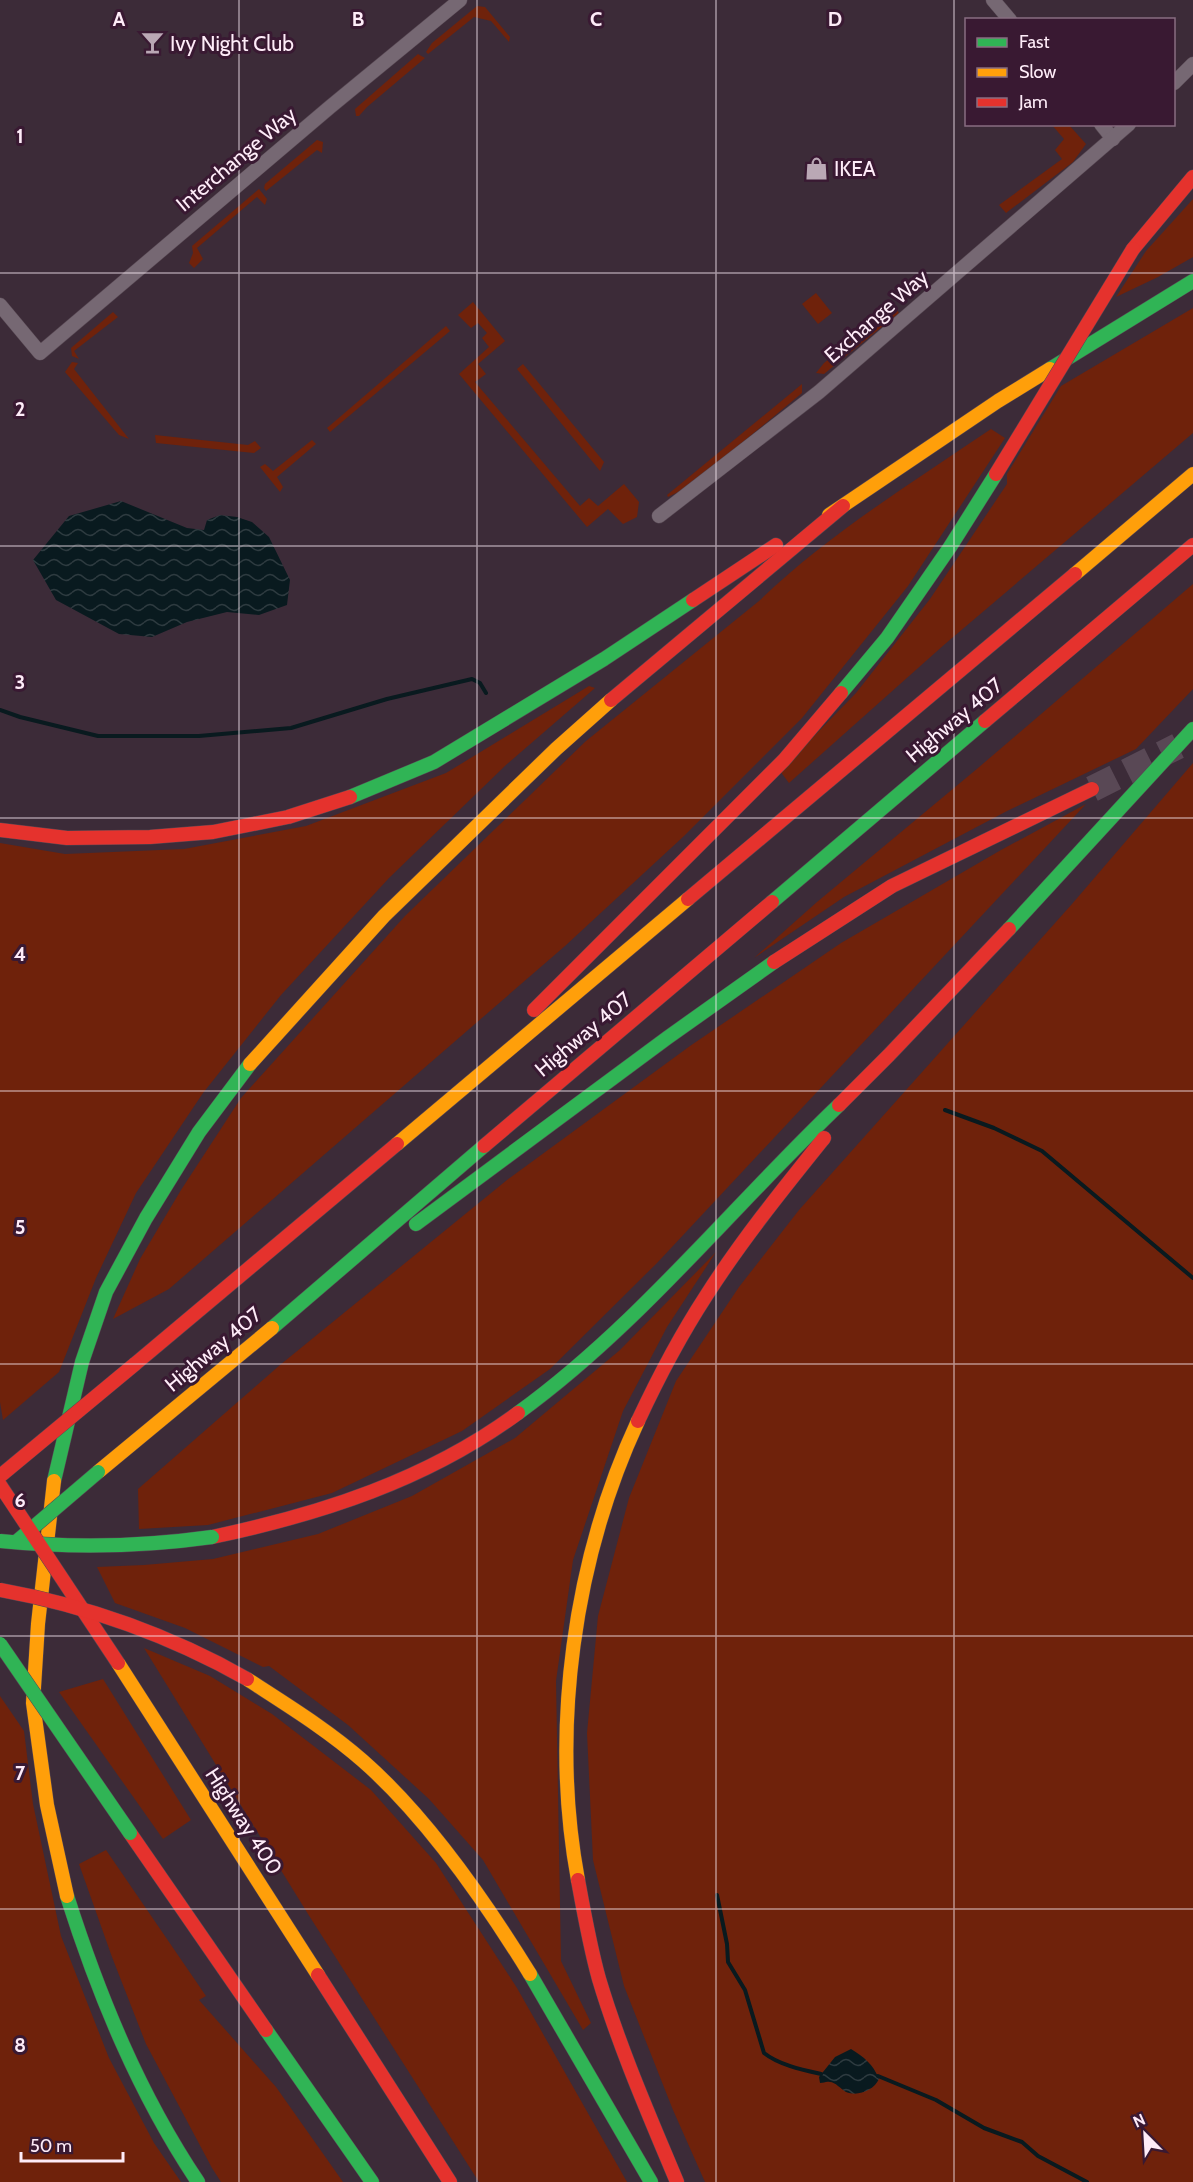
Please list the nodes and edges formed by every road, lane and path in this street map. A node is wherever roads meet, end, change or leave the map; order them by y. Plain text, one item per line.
1 (460, 0) edge
2 (993, 0) edge
3 (1008, 18) edge
4 (1193, 64) edge
5 (1175, 81) edge
6 (1103, 126) edge
7 (1127, 126) edge
8 (1113, 139) junction
9 (1193, 177) edge
10 (1193, 280) edge
11 (0, 305) edge
12 (1193, 474) edge
13 (843, 506) junction
14 (659, 516) dead end
15 (1193, 545) edge
16 (1193, 729) edge
17 (1092, 789) tunnel mouth
18 (0, 830) edge
19 (904, 1041) junction
20 (426, 1120) junction
21 (302, 1303) junction
22 (0, 1476) edge
23 (0, 1485) edge
24 (0, 1541) edge
25 (0, 1555) edge
26 (0, 1590) edge
27 (0, 1644) edge
28 (198, 2182) edge
29 (372, 2182) edge
30 (450, 2182) edge
31 (651, 2182) edge
32 (677, 2182) edge

1 - 11 street, Interchange Way
2 - 3 street
4 - 5 street
6 - 8 street
7 - 8 street, Exchange Way
8 - 14 street, Exchange Way
9 - 20 highway, bridge
10 - 13 highway
12 - 20 highway, Highway 407
13 - 18 highway
13 - 28 highway
15 - 21 highway, Highway 407
16 - 19 highway
17 - 21 highway
19 - 24 highway, bridge
19 - 32 highway
20 - 22 highway, Highway 407, bridge
21 - 25 highway, Highway 407, bridge
23 - 30 highway, Highway 400, bridge
26 - 31 highway, bridge
27 - 29 highway, bridge

